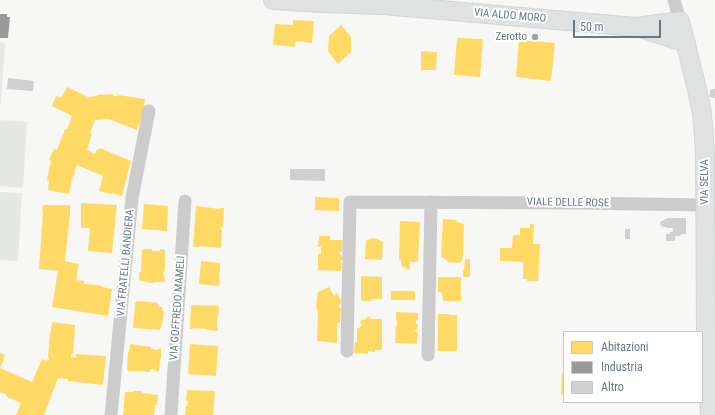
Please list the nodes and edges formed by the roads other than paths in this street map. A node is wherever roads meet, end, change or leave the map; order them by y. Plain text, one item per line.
1 (273, 0) edge
2 (674, 0) edge
3 (323, 2) edge
4 (378, 2) edge
5 (680, 21) junction
6 (636, 26) junction
7 (686, 43) junction
8 (149, 111) dead end
9 (709, 113) edge
10 (185, 201) dead end
11 (431, 202) junction
12 (705, 205) junction
13 (347, 351) dead end
14 (428, 355) dead end
15 (112, 415) edge
16 (171, 415) edge
17 (710, 415) edge

1 - 3 street, VIA ALDO MORO
2 - 5 street, VIA SELVA
3 - 4 street, VIA ALDO MORO
4 - 6 street, VIA ALDO MORO
5 - 6 street, VIA ALDO MORO
5 - 7 street, VIA SELVA
6 - 7 street, VIA ALDO MORO
7 - 9 street, VIA SELVA
8 - 15 street, VIA FRATELLI BANDIERA
9 - 12 street, VIA SELVA
10 - 16 street, VIA GOFFREDO MAMELI
11 - 12 street, VIALE DELLE ROSE
11 - 13 street, VIALE DELLE ROSE
11 - 14 street
12 - 17 street, VIA SELVA

